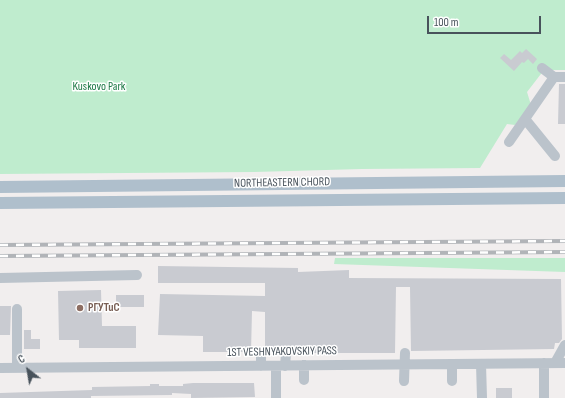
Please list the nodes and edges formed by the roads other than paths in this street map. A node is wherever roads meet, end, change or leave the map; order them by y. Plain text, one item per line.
1 (542, 68) dead end
2 (554, 77) junction
3 (565, 77) edge
4 (525, 119) junction
5 (509, 142) dead end
6 (556, 156) dead end
7 (565, 182) edge
8 (0, 187) edge
9 (565, 198) edge
10 (0, 203) edge
11 (137, 275) dead end
12 (0, 278) edge
13 (17, 309) dead end
14 (565, 345) edge
15 (405, 353) dead end
16 (261, 354) dead end
17 (286, 354) dead end
18 (544, 363) junction
19 (560, 363) edge
20 (405, 364) junction
21 (452, 364) junction
22 (481, 364) junction
23 (304, 365) junction
24 (261, 366) junction
25 (281, 366) junction
26 (0, 368) edge
27 (17, 368) junction
28 (304, 380) dead end
29 (404, 381) dead end
30 (452, 381) dead end
31 (276, 398) edge
32 (482, 398) edge
33 (544, 398) edge

1 - 2 street
2 - 3 street
2 - 4 street
4 - 5 street
4 - 6 street
7 - 8 main road, NORTHEASTERN CHORD
9 - 10 main road, NORTHEASTERN CHORD
11 - 12 street
13 - 27 street
14 - 19 street
15 - 20 street
16 - 24 street
17 - 25 street
18 - 19 street, 1ST VESHNYAKOVSKIY PASS
18 - 22 street, 1ST VESHNYAKOVSKIY PASS
18 - 33 street
20 - 21 street, 1ST VESHNYAKOVSKIY PASS
20 - 23 street, 1ST VESHNYAKOVSKIY PASS
20 - 29 street
21 - 22 street, 1ST VESHNYAKOVSKIY PASS
21 - 30 street
22 - 32 street
23 - 25 street, 1ST VESHNYAKOVSKIY PASS
23 - 28 street
24 - 25 street, 1ST VESHNYAKOVSKIY PASS
24 - 27 street, 1ST VESHNYAKOVSKIY PASS
25 - 31 street
26 - 27 street, 1ST VESHNYAKOVSKIY PASS

